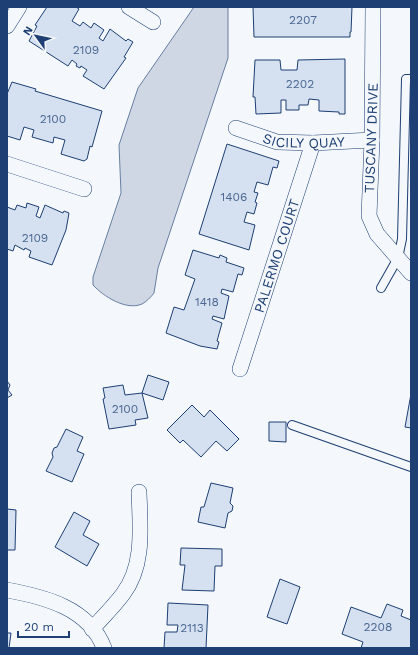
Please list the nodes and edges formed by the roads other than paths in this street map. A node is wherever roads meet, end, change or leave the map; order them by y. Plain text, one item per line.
1 (19, 7) edge
2 (129, 7) edge
3 (373, 7) edge
4 (153, 22) dead end
5 (7, 26) edge
6 (411, 79) edge
7 (236, 128) dead end
8 (372, 140) junction
9 (313, 143) junction
10 (7, 164) edge
11 (84, 189) dead end
12 (405, 261) edge
13 (411, 273) edge
14 (381, 288) dead end
15 (240, 369) dead end
16 (292, 425) dead end
17 (411, 467) edge
18 (139, 492) dead end
19 (7, 590) edge
20 (92, 629) junction
21 (104, 648) edge

1 - 5 street
2 - 4 street
3 - 8 street, TUSCANY DRIVE
6 - 12 lane
7 - 9 street, SICILY QUAY
8 - 9 street, SICILY QUAY
8 - 12 street, TUSCANY DRIVE
9 - 15 street, PALERMO COURT
10 - 11 street
12 - 13 street, TUSCANY DRIVE
12 - 14 lane
16 - 17 lane
18 - 20 street
19 - 20 street
20 - 21 street

